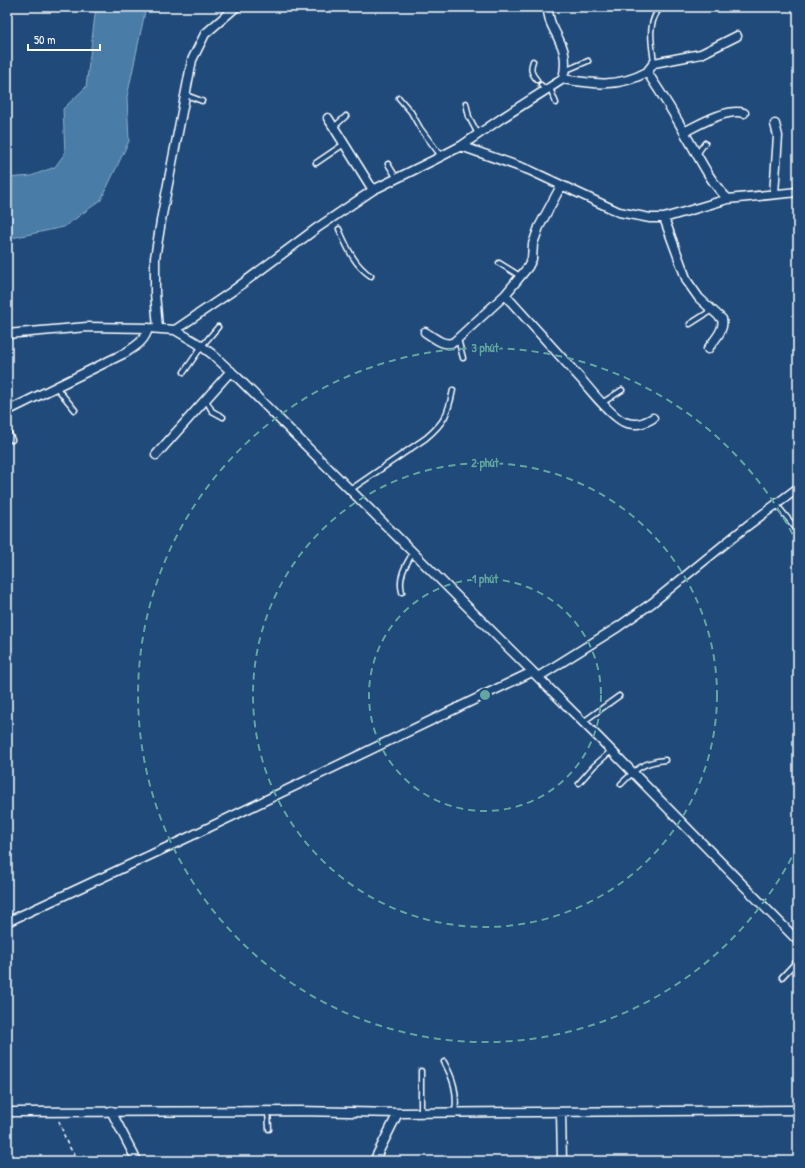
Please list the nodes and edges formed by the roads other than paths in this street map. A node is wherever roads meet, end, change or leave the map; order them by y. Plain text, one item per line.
1 (236, 7) edge
2 (548, 7) edge
3 (661, 7) edge
4 (737, 36) dead end
5 (533, 61) dead end
6 (588, 61) dead end
7 (654, 63) junction
8 (647, 72) junction
9 (564, 75) junction
10 (537, 80) dead end
11 (545, 88) junction
12 (186, 95) junction
13 (399, 98) dead end
14 (202, 101) dead end
15 (466, 103) dead end
16 (556, 103) dead end
17 (744, 112) dead end
18 (346, 116) dead end
19 (328, 118) dead end
20 (775, 124) dead end
21 (334, 127) junction
22 (684, 132) junction
23 (478, 135) junction
24 (705, 143) dead end
25 (344, 144) junction
26 (461, 146) junction
27 (697, 154) junction
28 (441, 157) junction
29 (316, 163) dead end
30 (388, 164) dead end
31 (396, 178) junction
32 (798, 182) edge
33 (561, 186) junction
34 (373, 190) junction
35 (798, 192) edge
36 (774, 194) junction
37 (728, 199) junction
38 (664, 218) junction
39 (339, 229) dead end
40 (499, 263) dead end
41 (371, 276) dead end
42 (521, 277) junction
43 (505, 295) junction
44 (712, 310) junction
45 (690, 324) dead end
46 (218, 327) dead end
47 (148, 328) junction
48 (158, 328) junction
49 (175, 330) junction
50 (426, 332) dead end
51 (7, 334) edge
52 (458, 339) junction
53 (202, 346) junction
54 (708, 349) dead end
55 (463, 358) dead end
56 (231, 371) junction
57 (184, 372) dead end
58 (56, 387) junction
59 (453, 390) dead end
60 (622, 390) dead end
61 (205, 400) junction
62 (602, 403) junction
63 (75, 410) dead end
64 (7, 411) edge
65 (223, 416) dead end
66 (653, 418) dead end
67 (7, 429) edge
68 (12, 440) dead end
69 (156, 455) dead end
70 (798, 488) edge
71 (350, 490) junction
72 (776, 504) junction
73 (798, 531) edge
74 (413, 553) junction
75 (402, 592) dead end
76 (535, 675) junction
77 (619, 696) dead end
78 (582, 722) junction
79 (611, 751) junction
80 (665, 760) dead end
81 (633, 773) junction
82 (579, 783) dead end
83 (621, 784) dead end
84 (7, 922) edge
85 (798, 941) edge
86 (798, 960) edge
87 (782, 977) dead end
88 (444, 1062) dead end
89 (421, 1071) dead end
90 (798, 1110) edge
91 (111, 1111) junction
92 (268, 1111) junction
93 (7, 1112) edge
94 (455, 1112) junction
95 (561, 1112) junction
96 (398, 1113) junction
97 (421, 1113) junction
98 (269, 1130) dead end
99 (137, 1161) edge
100 (374, 1161) edge
101 (562, 1161) edge

1 - 12 street
2 - 9 street
3 - 7 lane
4 - 7 street
5 - 10 lane
6 - 9 lane
7 - 8 street
8 - 9 street
8 - 22 street
9 - 11 street
11 - 16 lane
11 - 23 street
12 - 14 lane
12 - 48 street
13 - 28 lane
15 - 23 lane
17 - 22 street
18 - 21 lane
19 - 21 street
20 - 36 street
21 - 25 street
22 - 27 street
23 - 26 street
24 - 27 lane
25 - 29 lane
25 - 34 street
26 - 28 street
26 - 33 street
27 - 37 street
28 - 31 street
30 - 31 lane
31 - 34 street
32 - 35 lane
33 - 38 street
33 - 42 street
34 - 49 street
35 - 36 street
36 - 37 street
37 - 38 street
38 - 44 street
39 - 41 lane
40 - 42 lane
42 - 43 street
43 - 52 street
43 - 62 street
44 - 45 lane
44 - 54 street
46 - 53 lane
47 - 48 street
47 - 51 street
47 - 58 street
48 - 49 street
49 - 53 street
50 - 52 street
52 - 55 lane
53 - 56 street
53 - 57 lane
56 - 61 street
56 - 71 street
58 - 63 lane
58 - 64 street
59 - 71 lane
60 - 62 lane
61 - 65 lane
61 - 69 street
62 - 66 street
67 - 68 lane
70 - 72 street
71 - 74 street
72 - 73 lane
72 - 76 street
74 - 75 lane
74 - 76 street
76 - 78 street
76 - 84 street
77 - 78 lane
78 - 79 street
79 - 81 street
79 - 82 lane
80 - 81 lane
81 - 83 lane
81 - 85 street
86 - 87 lane
88 - 94 lane
89 - 97 lane
90 - 95 street
91 - 92 street
91 - 93 street
91 - 99 street
92 - 96 street
92 - 98 lane
94 - 95 street
94 - 97 street
95 - 101 street
96 - 97 street
96 - 100 street

